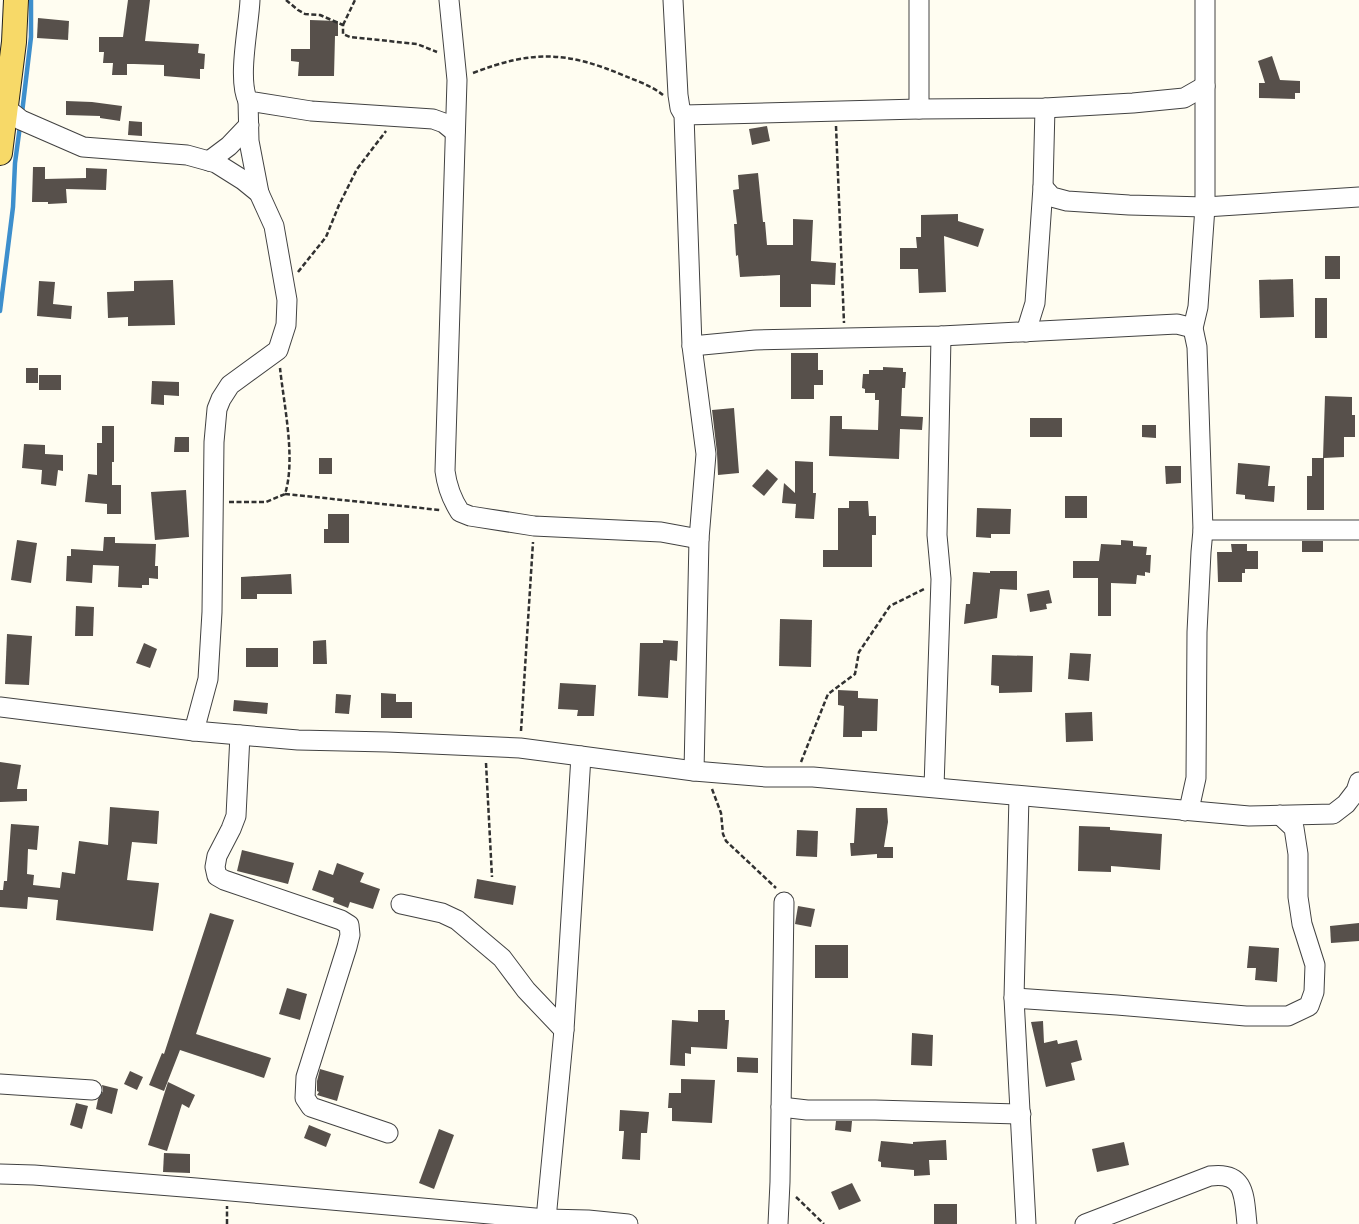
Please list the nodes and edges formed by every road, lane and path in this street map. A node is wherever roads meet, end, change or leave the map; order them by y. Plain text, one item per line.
1 (16, 0) edge
2 (250, 0) edge
3 (286, 0) edge
4 (355, 0) edge
5 (449, 0) edge
6 (672, 0) edge
7 (920, 0) edge
8 (1205, 0) edge
9 (343, 25) junction
10 (455, 60) junction
11 (457, 80) junction
12 (1205, 86) junction
13 (1184, 98) junction
14 (248, 101) junction
15 (6, 108) junction
16 (1045, 108) junction
17 (919, 109) junction
18 (1205, 110) junction
19 (835, 111) junction
20 (682, 112) junction
21 (397, 116) junction
22 (249, 125) junction
23 (455, 132) junction
24 (0, 153) edge
25 (208, 161) junction
26 (1043, 187) junction
27 (260, 193) junction
28 (1359, 197) edge
29 (1205, 207) junction
30 (285, 287) junction
31 (1193, 328) junction
32 (1026, 332) junction
33 (941, 336) junction
34 (844, 337) junction
35 (692, 346) junction
36 (278, 350) junction
37 (285, 494) junction
38 (213, 502) junction
39 (460, 512) junction
40 (534, 526) junction
41 (1203, 530) junction
42 (1359, 530) edge
43 (699, 539) junction
44 (941, 579) junction
45 (0, 707) edge
46 (194, 731) junction
47 (240, 735) junction
48 (486, 746) junction
49 (520, 748) junction
50 (581, 756) junction
51 (700, 771) junction
52 (786, 776) junction
53 (1359, 782) edge
54 (934, 787) junction
55 (1019, 796) junction
56 (1185, 811) junction
57 (1280, 815) junction
58 (492, 877) dead end
59 (784, 902) joint
60 (402, 904) dead end
61 (1014, 998) junction
62 (564, 1030) junction
63 (0, 1084) edge
64 (92, 1090) dead end
65 (781, 1107) junction
66 (1021, 1114) junction
67 (388, 1133) dead end
68 (0, 1174) edge
69 (780, 1182) junction
70 (434, 1216) edge
71 (546, 1220) junction
72 (628, 1224) edge
73 (778, 1224) edge
74 (824, 1224) edge
75 (1026, 1224) edge
76 (1085, 1224) edge
77 (1247, 1224) edge

1 - 15 main road
2 - 14 street
3 - 9 path
4 - 9 path
5 - 10 street
6 - 20 street
7 - 17 street
8 - 12 street
9 - 10 path
10 - 11 street
11 - 20 path
11 - 23 street
12 - 13 street
12 - 18 street
13 - 16 street
13 - 18 street
14 - 21 street
14 - 22 street
15 - 24 main road
15 - 25 street
16 - 17 street
16 - 26 street
17 - 19 street
18 - 29 street
19 - 20 street
19 - 34 path
20 - 35 street
21 - 23 street
21 - 30 path
22 - 25 street
22 - 27 street
23 - 39 street
25 - 27 street
26 - 29 street
26 - 32 street
27 - 30 street
28 - 29 street
29 - 31 street
30 - 36 street
31 - 32 street
31 - 41 street
32 - 33 street
33 - 34 street
33 - 44 street
34 - 35 street
35 - 43 street
36 - 37 path
36 - 38 street
37 - 38 path
37 - 39 path
38 - 46 street
39 - 40 street
40 - 43 street
40 - 49 path
41 - 42 street
41 - 56 street
43 - 51 street
44 - 52 path
44 - 54 street
45 - 46 street
46 - 47 street
47 - 48 street
47 - 67 street
48 - 49 street
48 - 58 path
49 - 50 street
50 - 51 street
50 - 62 street
51 - 52 street
51 - 59 path
52 - 54 street
53 - 57 street
54 - 55 street
55 - 56 street
55 - 61 street
56 - 57 street
57 - 61 street
59 - 65 street
60 - 62 street
61 - 66 street
62 - 71 street
63 - 64 street
65 - 66 street
65 - 69 street
66 - 75 street
68 - 70 street
69 - 73 street
69 - 74 path
70 - 71 street
71 - 72 street
76 - 77 street

